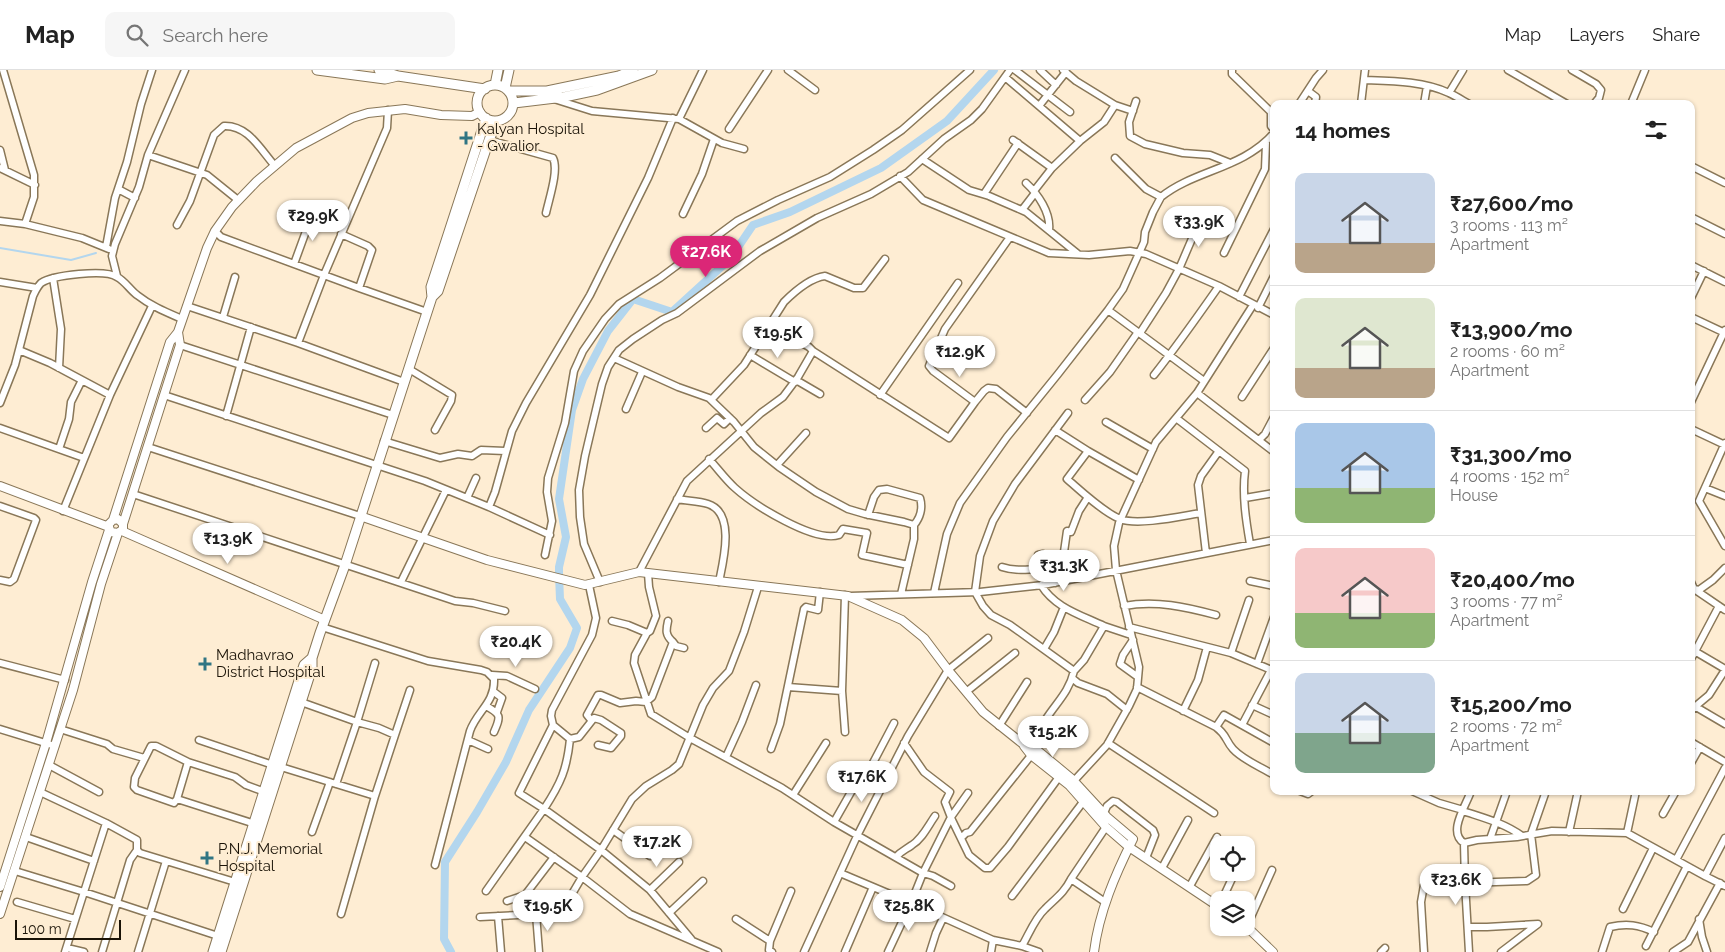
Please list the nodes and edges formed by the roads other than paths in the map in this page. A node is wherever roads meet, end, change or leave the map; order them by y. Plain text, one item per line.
1 (3, 70) edge
2 (152, 70) edge
3 (185, 70) edge
4 (317, 70) edge
5 (379, 70) edge
6 (498, 70) edge
7 (509, 70) edge
8 (633, 70) edge
9 (652, 70) edge
10 (703, 70) edge
11 (768, 70) edge
12 (788, 70) edge
13 (970, 70) edge
14 (1010, 70) edge
15 (1015, 70) edge
16 (1040, 70) edge
17 (1232, 70) edge
18 (1323, 70) edge
19 (1364, 70) edge
20 (1463, 70) edge
21 (1508, 70) edge
22 (1572, 70) edge
23 (1645, 70) edge
24 (1065, 71) edge
25 (398, 76) junction
26 (1005, 77) junction
27 (1364, 80) junction
28 (495, 85) junction
29 (1056, 85) junction
30 (1427, 86) junction
31 (485, 89) junction
32 (507, 89) junction
33 (815, 90) dead end
34 (1308, 90) junction
35 (1449, 93) junction
36 (549, 94) junction
37 (1047, 95) junction
38 (1136, 100) dead end
39 (1302, 100) edge
40 (1316, 100) edge
41 (1362, 100) edge
42 (1425, 100) edge
43 (1462, 100) edge
44 (1560, 100) edge
45 (1597, 100) edge
46 (1633, 100) edge
47 (514, 103) junction
48 (1116, 105) junction
49 (1039, 106) junction
50 (388, 110) junction
51 (1133, 111) junction
52 (1270, 111) edge
53 (1070, 112) dead end
54 (483, 115) junction
55 (676, 118) junction
56 (497, 121) junction
57 (728, 129) dead end
58 (1270, 137) edge
59 (714, 139) junction
60 (489, 140) junction
61 (1080, 141) junction
62 (1266, 143) junction
63 (0, 150) edge
64 (744, 150) dead end
65 (148, 155) junction
66 (1115, 158) dead end
67 (922, 159) junction
68 (1230, 163) junction
69 (275, 166) junction
70 (1052, 168) junction
71 (1695, 168) edge
72 (3, 169) edge
73 (201, 172) junction
74 (900, 176) junction
75 (1026, 183) dead end
76 (1725, 183) edge
77 (35, 185) junction
78 (118, 189) junction
79 (1035, 192) junction
80 (984, 194) junction
81 (135, 198) junction
82 (1161, 198) junction
83 (238, 200) junction
84 (1022, 210) junction
85 (313, 212) dead end
86 (546, 213) dead end
87 (683, 214) dead end
88 (1695, 219) edge
89 (1200, 220) dead end
90 (0, 221) edge
91 (25, 224) junction
92 (177, 225) dead end
93 (1049, 230) junction
94 (215, 231) junction
95 (341, 234) junction
96 (1725, 234) edge
97 (1010, 237) junction
98 (1270, 244) edge
99 (109, 249) junction
100 (1140, 252) junction
101 (1224, 253) dead end
102 (1078, 254) junction
103 (885, 259) dead end
104 (294, 264) junction
105 (1695, 267) edge
106 (1179, 269) junction
107 (1704, 271) junction
108 (324, 275) junction
109 (117, 276) junction
110 (235, 277) dead end
111 (53, 278) junction
112 (0, 282) edge
113 (1725, 282) edge
114 (958, 283) dead end
115 (1270, 283) edge
116 (1219, 286) junction
117 (37, 288) junction
118 (359, 288) junction
119 (1695, 290) edge
120 (432, 297) junction
121 (1239, 297) junction
122 (152, 306) junction
123 (187, 306) junction
124 (1256, 307) junction
125 (1108, 310) junction
126 (427, 312) junction
127 (1270, 314) edge
128 (222, 317) junction
129 (1695, 318) edge
130 (182, 319) junction
131 (770, 324) junction
132 (251, 327) junction
133 (178, 332) junction
134 (1139, 332) junction
135 (1725, 332) edge
136 (298, 342) junction
137 (180, 345) junction
138 (19, 350) junction
139 (813, 351) junction
140 (1270, 354) edge
141 (750, 355) junction
142 (1170, 355) junction
143 (614, 358) junction
144 (241, 366) junction
145 (59, 368) junction
146 (409, 369) junction
147 (642, 372) junction
148 (1154, 375) dead end
149 (82, 380) junction
150 (796, 381) junction
151 (1204, 381) junction
152 (404, 382) junction
153 (1197, 393) junction
154 (820, 394) dead end
155 (880, 394) junction
156 (1695, 394) edge
157 (110, 395) junction
158 (164, 395) junction
159 (1242, 397) dead end
160 (712, 399) junction
161 (1085, 400) dead end
162 (975, 402) junction
163 (0, 403) edge
164 (626, 409) dead end
165 (1027, 413) junction
166 (1068, 413) dead end
167 (393, 415) junction
168 (226, 416) junction
169 (730, 418) junction
170 (1176, 418) junction
171 (1106, 422) dead end
172 (1270, 425) edge
173 (0, 428) edge
174 (706, 428) dead end
175 (435, 430) dead end
176 (742, 430) junction
177 (1055, 430) junction
178 (1695, 431) edge
179 (806, 433) dead end
180 (1259, 440) junction
181 (384, 441) junction
182 (1725, 444) edge
183 (148, 446) junction
184 (59, 448) junction
185 (1153, 449) junction
186 (1270, 449) edge
187 (505, 451) junction
188 (1088, 451) junction
189 (1219, 451) junction
190 (84, 458) junction
191 (709, 460) junction
192 (377, 465) junction
193 (777, 465) junction
194 (476, 478) dead end
195 (1139, 480) junction
196 (0, 486) edge
197 (1705, 488) junction
198 (446, 490) junction
199 (133, 494) junction
200 (1270, 494) edge
201 (1725, 496) edge
202 (1088, 497) junction
203 (467, 498) junction
204 (1245, 498) junction
205 (677, 499) junction
206 (0, 506) edge
207 (489, 507) junction
208 (63, 511) junction
209 (1201, 513) junction
210 (868, 515) junction
211 (360, 516) junction
212 (1121, 519) junction
213 (113, 520) junction
214 (914, 526) junction
215 (109, 529) junction
216 (121, 529) junction
217 (550, 535) junction
218 (422, 538) junction
219 (1270, 541) edge
220 (1250, 544) junction
221 (1725, 546) edge
222 (1064, 552) dead end
223 (1206, 553) junction
224 (545, 555) dead end
225 (1038, 555) dead end
226 (345, 565) junction
227 (908, 565) junction
228 (1002, 568) dead end
229 (1725, 568) edge
230 (1052, 569) junction
231 (1116, 570) junction
232 (639, 572) junction
233 (648, 574) junction
234 (0, 580) edge
235 (1250, 581) dead end
236 (401, 582) junction
237 (600, 582) junction
238 (719, 582) junction
239 (1055, 583) junction
240 (587, 585) junction
241 (1041, 585) junction
242 (1270, 585) edge
243 (758, 587) junction
244 (1695, 589) edge
245 (1695, 590) edge
246 (820, 592) junction
247 (975, 592) junction
248 (934, 593) junction
249 (901, 594) junction
250 (847, 596) junction
251 (1249, 600) dead end
252 (1124, 606) junction
253 (1064, 608) junction
254 (1722, 608) edge
255 (505, 611) dead end
256 (1216, 615) dead end
257 (668, 620) dead end
258 (612, 621) dead end
259 (323, 624) junction
260 (1104, 626) junction
261 (1130, 627) junction
262 (1270, 632) edge
263 (647, 633) junction
264 (988, 638) dead end
265 (1132, 638) junction
266 (673, 642) junction
267 (1208, 647) junction
268 (684, 648) dead end
269 (1695, 648) edge
270 (1044, 649) junction
271 (1695, 651) edge
272 (1015, 652) dead end
273 (1231, 653) junction
274 (312, 658) junction
275 (0, 663) edge
276 (374, 664) dead end
277 (1257, 664) junction
278 (948, 670) junction
279 (1270, 670) edge
280 (1725, 670) edge
281 (1073, 674) junction
282 (1270, 674) edge
283 (492, 675) junction
284 (1138, 677) junction
285 (65, 680) junction
286 (1722, 680) edge
287 (1027, 682) dead end
288 (756, 685) dead end
289 (1137, 686) junction
290 (788, 687) junction
291 (536, 689) dead end
292 (410, 690) dead end
293 (842, 691) junction
294 (494, 692) junction
295 (966, 692) junction
296 (301, 702) junction
297 (646, 702) junction
298 (1252, 705) junction
299 (486, 706) junction
300 (1695, 706) edge
301 (1695, 708) edge
302 (1127, 710) junction
303 (1183, 711) junction
304 (497, 712) junction
305 (1270, 713) edge
306 (591, 720) junction
307 (357, 722) junction
308 (894, 723) dead end
309 (1725, 724) edge
310 (553, 725) junction
311 (1242, 725) junction
312 (999, 726) junction
313 (1216, 727) junction
314 (0, 729) edge
315 (60, 730) junction
316 (494, 732) dead end
317 (845, 732) dead end
318 (395, 735) junction
319 (690, 738) junction
320 (570, 739) junction
321 (199, 740) dead end
322 (468, 740) junction
323 (1270, 741) edge
324 (46, 743) junction
325 (826, 743) dead end
326 (904, 743) junction
327 (1108, 743) junction
328 (1695, 744) edge
329 (598, 745) dead end
330 (55, 746) junction
331 (1700, 747) junction
332 (488, 749) dead end
333 (771, 749) dead end
334 (1029, 749) junction
335 (1695, 756) edge
336 (726, 757) junction
337 (144, 758) junction
338 (188, 762) junction
339 (1725, 762) edge
340 (49, 765) junction
341 (277, 766) junction
342 (1725, 768) edge
343 (1270, 773) edge
344 (1059, 777) junction
345 (333, 783) junction
346 (1071, 783) junction
347 (40, 792) junction
348 (99, 792) dead end
349 (265, 792) junction
350 (968, 793) dead end
351 (793, 795) junction
352 (1421, 795) edge
353 (1469, 795) edge
354 (1506, 795) edge
355 (1545, 795) edge
356 (1577, 795) edge
357 (1635, 795) edge
358 (1674, 795) edge
359 (375, 796) junction
360 (177, 799) junction
361 (1083, 802) junction
362 (544, 809) junction
363 (1463, 810) junction
364 (1104, 813) junction
365 (1214, 813) dead end
366 (1664, 814) dead end
367 (935, 816) dead end
368 (950, 818) junction
369 (1188, 820) dead end
370 (1496, 821) junction
371 (834, 822) junction
372 (106, 823) junction
373 (255, 824) junction
374 (1106, 827) junction
375 (613, 830) junction
376 (312, 832) dead end
377 (1569, 832) junction
378 (1627, 833) junction
379 (1531, 834) junction
380 (857, 836) junction
381 (1522, 836) junction
382 (26, 837) junction
383 (525, 837) junction
384 (961, 838) junction
385 (1725, 838) edge
386 (1490, 839) junction
387 (1464, 844) junction
388 (1129, 847) junction
389 (1653, 848) junction
390 (137, 850) junction
391 (601, 850) junction
392 (1210, 850) edge
393 (650, 856) dead end
394 (554, 857) junction
395 (896, 858) junction
396 (1146, 858) junction
397 (1676, 860) junction
398 (94, 861) junction
399 (166, 861) junction
400 (679, 862) dead end
401 (435, 865) dead end
402 (1687, 866) junction
403 (1162, 868) junction
404 (1272, 870) dead end
405 (14, 871) junction
406 (840, 873) junction
407 (923, 873) junction
408 (1704, 876) junction
409 (582, 877) junction
410 (1071, 879) junction
411 (703, 881) dead end
412 (235, 882) junction
413 (1465, 883) junction
414 (1722, 884) edge
415 (951, 886) dead end
416 (1190, 886) junction
417 (0, 887) edge
418 (874, 887) junction
419 (650, 890) junction
420 (486, 891) dead end
421 (791, 891) dead end
422 (84, 892) junction
423 (1012, 896) dead end
424 (1210, 900) edge
425 (507, 901) dead end
426 (17, 902) dead end
427 (1105, 902) junction
428 (116, 903) junction
429 (911, 903) junction
430 (1255, 908) edge
431 (1623, 909) dead end
432 (669, 912) junction
433 (0, 914) edge
434 (150, 914) junction
435 (341, 914) dead end
436 (536, 914) junction
437 (498, 916) junction
438 (480, 917) dead end
439 (943, 918) junction
440 (1699, 918) junction
441 (75, 919) junction
442 (736, 919) dead end
443 (226, 923) junction
444 (1468, 927) junction
445 (1654, 932) junction
446 (1255, 934) edge
447 (218, 936) junction
448 (691, 940) junction
449 (770, 940) junction
450 (993, 940) junction
451 (1022, 946) junction
452 (1646, 946) dead end
453 (66, 950) edge
454 (84, 952) edge
455 (102, 952) edge
456 (138, 952) edge
457 (213, 952) edge
458 (221, 952) edge
459 (501, 952) edge
460 (539, 952) edge
461 (718, 952) edge
462 (772, 952) edge
463 (804, 952) edge
464 (845, 952) edge
465 (888, 952) edge
466 (930, 952) edge
467 (991, 952) edge
468 (1039, 952) edge
469 (1094, 952) edge
470 (1273, 952) edge
471 (1424, 952) edge
472 (1469, 952) edge
473 (1501, 952) edge
474 (1602, 952) edge
475 (1674, 952) edge
476 (1707, 952) edge

1 - 77 street
2 - 78 street
3 - 65 street
4 - 25 main road
5 - 25 main road
6 - 28 main road
7 - 32 main road
8 - 36 main road
9 - 36 main road
10 - 55 street
11 - 57 street
12 - 33 street
13 - 217 street
14 - 26 street
15 - 37 street
16 - 29 street
17 - 52 street
18 - 34 street
19 - 27 street
20 - 35 street
21 - 44 street
22 - 45 street
23 - 46 street
24 - 29 street
24 - 48 street
25 - 31 main road
26 - 49 street
26 - 67 street
27 - 30 street
27 - 41 street
28 - 31 main road
28 - 32 main road
29 - 37 street
30 - 35 street
30 - 42 street
31 - 54 main road
32 - 36 main road
32 - 47 main road
34 - 39 street
34 - 40 street
35 - 43 street
36 - 47 main road
36 - 55 street
37 - 49 street
37 - 53 street
38 - 51 street
47 - 56 main road
48 - 51 street
48 - 61 street
49 - 61 street
50 - 54 street
50 - 69 street
50 - 95 street
51 - 68 street
54 - 56 main road
54 - 120 main road
55 - 59 street
55 - 187 street
56 - 60 main road
58 - 62 street
59 - 64 street
59 - 87 street
60 - 86 street
60 - 120 main road
61 - 70 street
62 - 68 street
62 - 101 street
63 - 72 street
65 - 73 street
65 - 81 street
66 - 82 street
67 - 74 street
67 - 80 street
68 - 82 street
69 - 73 street
69 - 83 street
70 - 79 street
70 - 80 street
71 - 76 street
72 - 77 street
73 - 83 street
73 - 92 street
74 - 97 street
74 - 143 street
75 - 79 street
77 - 91 street
78 - 81 street
78 - 99 street
79 - 84 street
79 - 93 street
80 - 84 street
81 - 99 street
82 - 100 street
83 - 94 street
84 - 93 street
85 - 104 street
88 - 96 street
89 - 106 street
90 - 91 street
91 - 99 street
93 - 102 street
94 - 104 street
94 - 123 street
95 - 108 street
95 - 118 street
97 - 102 street
97 - 162 street
98 - 121 street
99 - 109 street
100 - 102 street
100 - 106 street
100 - 125 street
103 - 131 street
104 - 108 street
105 - 107 street
106 - 116 street
106 - 134 street
107 - 113 street
107 - 119 street
108 - 118 street
108 - 136 street
109 - 111 street
109 - 122 street
110 - 128 street
111 - 117 street
111 - 145 street
112 - 117 street
114 - 155 street
115 - 124 street
116 - 121 street
116 - 142 street
117 - 138 street
118 - 126 street
120 - 126 main road
121 - 124 street
122 - 130 street
122 - 157 street
123 - 128 street
123 - 130 street
124 - 127 street
124 - 151 street
125 - 134 street
125 - 165 street
126 - 146 main road
128 - 132 street
129 - 135 street
130 - 133 street
131 - 139 street
131 - 141 street
132 - 136 street
132 - 144 street
133 - 137 street
133 - 213 street
134 - 142 street
134 - 161 street
135 - 156 street
136 - 152 street
137 - 144 street
137 - 158 street
138 - 145 street
138 - 163 street
139 - 150 street
139 - 155 street
140 - 159 street
141 - 150 street
141 - 160 street
142 - 148 street
142 - 151 street
143 - 147 street
143 - 237 street
144 - 167 street
144 - 168 street
145 - 149 street
146 - 152 main road
146 - 175 street
147 - 160 street
147 - 164 street
149 - 157 street
149 - 184 street
150 - 154 street
150 - 176 street
151 - 153 street
152 - 167 main road
153 - 170 street
153 - 180 street
155 - 162 street
157 - 190 street
158 - 168 street
158 - 183 street
160 - 169 street
162 - 165 street
165 - 248 street
166 - 177 street
167 - 181 main road
168 - 192 street
169 - 174 street
169 - 176 street
170 - 185 street
170 - 189 street
171 - 185 street
172 - 180 street
173 - 184 street
176 - 191 street
176 - 193 street
177 - 188 street
177 - 247 street
178 - 182 street
179 - 193 street
180 - 186 street
181 - 187 street
181 - 192 main road
182 - 197 street
183 - 199 street
183 - 211 street
184 - 190 street
185 - 195 street
187 - 207 street
188 - 195 street
188 - 202 street
189 - 204 street
189 - 209 street
190 - 208 street
191 - 205 street
191 - 227 street
192 - 198 street
192 - 211 main road
193 - 210 street
194 - 203 street
195 - 212 street
196 - 208 street
197 - 201 street
197 - 221 street
198 - 203 street
198 - 218 street
199 - 216 street
199 - 226 street
200 - 204 street
202 - 212 street
202 - 222 street
203 - 207 street
204 - 220 street
205 - 232 street
205 - 238 street
206 - 234 street
207 - 217 street
208 - 215 street
209 - 212 street
209 - 223 street
210 - 214 street
210 - 214 street
211 - 218 street
211 - 226 main road
212 - 231 street
213 - 215 street
213 - 216 street
214 - 227 street
215 - 216 street
215 - 285 street
216 - 259 street
216 - 315 street
217 - 224 street
218 - 236 street
218 - 240 street
219 - 220 street
220 - 223 street
223 - 231 street
225 - 230 street
226 - 236 street
226 - 259 main road
227 - 249 street
228 - 230 street
229 - 244 street
230 - 239 street
231 - 239 street
231 - 252 street
232 - 233 street
232 - 237 street
233 - 238 street
233 - 263 street
235 - 242 street
236 - 255 street
237 - 240 street
238 - 243 street
239 - 241 street
240 - 310 street
241 - 247 street
241 - 253 street
243 - 246 street
243 - 319 street
245 - 254 street
246 - 250 street
246 - 290 street
247 - 248 street
247 - 270 street
248 - 249 street
249 - 250 street
250 - 278 street
250 - 293 street
251 - 273 street
252 - 256 street
252 - 261 street
253 - 260 street
253 - 270 street
254 - 269 street
257 - 266 street
258 - 263 street
259 - 274 main road
259 - 283 street
260 - 265 street
260 - 281 street
261 - 265 street
261 - 267 street
262 - 277 street
263 - 297 street
264 - 278 street
265 - 284 street
265 - 284 street
266 - 268 street
266 - 297 street
267 - 273 street
267 - 303 street
270 - 281 street
271 - 280 street
272 - 295 street
273 - 277 street
274 - 296 main road
274 - 341 main road
275 - 285 street
276 - 307 street
277 - 279 street
278 - 295 street
278 - 326 street
280 - 286 street
281 - 302 street
281 - 334 street
282 - 298 street
283 - 291 street
283 - 294 street
284 - 289 street
285 - 324 street
286 - 300 street
287 - 312 street
288 - 336 street
289 - 302 street
289 - 303 street
290 - 293 street
290 - 333 street
292 - 318 street
293 - 317 street
294 - 299 street
294 - 304 street
295 - 312 street
296 - 307 street
296 - 341 main road
297 - 306 street
297 - 319 street
298 - 305 street
298 - 311 street
299 - 304 street
299 - 322 street
301 - 309 street
302 - 327 street
303 - 313 street
304 - 316 street
306 - 320 street
306 - 329 street
307 - 318 street
307 - 345 street
308 - 371 street
310 - 320 street
310 - 362 street
311 - 313 street
311 - 323 street
312 - 334 street
313 - 343 street
314 - 324 street
315 - 330 street
315 - 337 street
318 - 359 street
319 - 336 street
319 - 375 street
320 - 362 street
321 - 341 street
322 - 332 street
322 - 401 street
324 - 330 street
324 - 417 street
325 - 351 street
326 - 368 street
326 - 380 street
327 - 346 street
327 - 365 street
328 - 331 street
330 - 340 street
331 - 335 street
331 - 339 street
334 - 344 street
334 - 346 street
334 - 384 street
336 - 351 street
337 - 338 street
337 - 360 street
338 - 349 street
338 - 360 street
340 - 347 street
340 - 348 street
341 - 345 street
341 - 349 main road
341 - 443 main road
342 - 397 street
344 - 346 street
344 - 384 street
345 - 359 street
345 - 376 street
346 - 361 street
346 - 364 street
347 - 372 street
347 - 382 street
349 - 373 main road
350 - 368 street
351 - 371 street
352 - 363 street
353 - 363 street
354 - 370 street
355 - 379 street
356 - 377 street
357 - 378 street
358 - 366 street
359 - 435 street
360 - 373 street
361 - 374 street
361 - 423 street
362 - 383 street
362 - 391 street
363 - 370 street
363 - 387 street
364 - 388 street
364 - 396 street
367 - 395 street
368 - 384 street
368 - 407 street
369 - 403 street
370 - 381 street
370 - 386 street
371 - 380 street
372 - 390 street
372 - 398 street
373 - 412 main road
374 - 388 street
374 - 410 street
375 - 391 street
375 - 393 street
377 - 378 street
377 - 379 street
378 - 389 street
379 - 381 street
379 - 413 street
380 - 395 street
380 - 406 street
381 - 386 street
382 - 398 street
382 - 405 street
383 - 394 street
383 - 420 street
385 - 408 street
386 - 387 street
387 - 413 street
388 - 396 street
388 - 427 street
389 - 397 street
389 - 431 street
390 - 399 street
390 - 428 street
391 - 409 street
391 - 419 street
392 - 416 street
394 - 409 street
394 - 425 street
395 - 407 street
396 - 403 street
397 - 402 street
398 - 422 street
399 - 412 street
399 - 434 street
400 - 419 street
402 - 408 street
402 - 445 street
403 - 416 street
404 - 430 street
405 - 422 street
405 - 433 street
406 - 418 street
406 - 463 street
407 - 415 street
407 - 429 street
408 - 414 street
409 - 436 street
409 - 448 street
410 - 427 street
410 - 451 street
411 - 432 street
412 - 443 main road
413 - 444 street
413 - 471 street
414 - 440 street
416 - 424 street
418 - 429 street
418 - 464 street
419 - 432 street
421 - 449 street
422 - 428 street
422 - 441 street
426 - 441 street
427 - 469 street
428 - 434 street
428 - 455 street
429 - 439 street
429 - 465 street
432 - 448 street
434 - 447 street
434 - 456 street
436 - 437 street
436 - 460 street
437 - 438 street
437 - 459 street
439 - 450 street
439 - 466 street
440 - 475 street
440 - 476 street
441 - 453 street
442 - 449 street
443 - 447 main road
443 - 458 main road
444 - 472 street
444 - 473 street
445 - 452 street
445 - 474 street
446 - 470 street
447 - 457 main road
448 - 461 street
449 - 462 street
450 - 451 street
450 - 467 street
451 - 468 street
453 - 454 street

